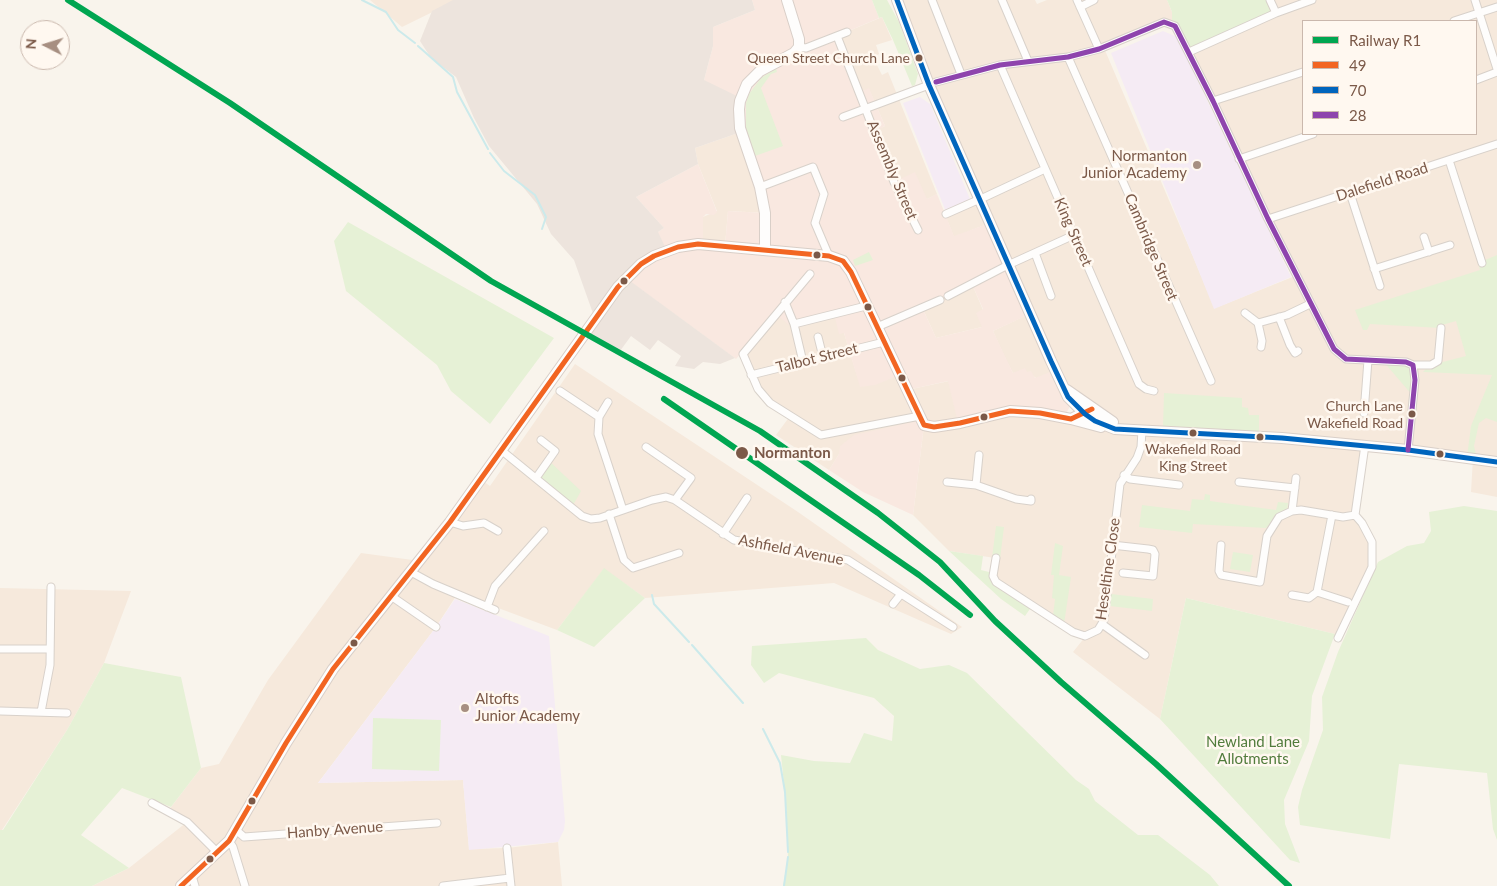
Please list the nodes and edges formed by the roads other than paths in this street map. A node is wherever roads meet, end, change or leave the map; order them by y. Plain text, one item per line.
1 (788, 0) edge
2 (897, 0) edge
3 (932, 0) edge
4 (1002, 0) edge
5 (1094, 0) edge
6 (1270, 0) edge
7 (1312, 0) edge
8 (1475, 0) edge
9 (1078, 4) edge
10 (1497, 7) edge
11 (1276, 12) junction
12 (1479, 12) junction
13 (1457, 20) edge
14 (847, 32) dead end
15 (836, 36) junction
16 (799, 48) junction
17 (1099, 50) junction
18 (1189, 52) junction
19 (1495, 56) edge
20 (1068, 58) junction
21 (1028, 61) junction
22 (1000, 65) junction
23 (1497, 68) edge
24 (1302, 72) edge
25 (1497, 72) edge
26 (960, 74) junction
27 (1477, 80) edge
28 (932, 84) junction
29 (1213, 102) junction
30 (866, 109) junction
31 (843, 117) dead end
32 (1310, 135) edge
33 (1497, 144) edge
34 (1239, 159) junction
35 (1450, 160) junction
36 (1045, 169) junction
37 (760, 187) junction
38 (1350, 193) junction
39 (982, 198) junction
40 (946, 214) dead end
41 (1268, 219) junction
42 (918, 230) dead end
43 (1074, 235) junction
44 (1424, 237) dead end
45 (1450, 245) dead end
46 (765, 250) junction
47 (1429, 252) junction
48 (1035, 254) junction
49 (834, 258) junction
50 (1482, 263) dead end
51 (1008, 265) junction
52 (1374, 269) junction
53 (810, 274) dead end
54 (1380, 286) dead end
55 (948, 296) dead end
56 (1051, 296) dead end
57 (940, 300) dead end
58 (785, 302) junction
59 (1310, 304) junction
60 (866, 306) junction
61 (1245, 313) dead end
62 (1279, 317) junction
63 (1258, 323) junction
64 (794, 324) junction
65 (876, 327) junction
66 (1441, 328) dead end
67 (818, 337) dead end
68 (884, 342) junction
69 (1261, 346) dead end
70 (1298, 351) dead end
71 (822, 357) junction
72 (1368, 360) junction
73 (803, 362) junction
74 (1413, 365) junction
75 (751, 375) junction
76 (1211, 381) dead end
77 (560, 391) dead end
78 (1154, 391) dead end
79 (1068, 394) junction
80 (608, 402) dead end
81 (1086, 409) junction
82 (1364, 413) dead end
83 (599, 417) junction
84 (1065, 417) junction
85 (922, 420) junction
86 (1107, 426) junction
87 (1121, 428) junction
88 (1142, 430) junction
89 (834, 434) junction
90 (541, 440) dead end
91 (833, 443) dead end
92 (1365, 445) junction
93 (646, 447) dead end
94 (501, 450) junction
95 (1408, 450) junction
96 (979, 455) dead end
97 (1497, 462) edge
98 (1124, 475) junction
99 (536, 478) junction
100 (1296, 478) dead end
101 (947, 482) dead end
102 (1239, 482) dead end
103 (976, 485) junction
104 (1179, 485) dead end
105 (1295, 488) junction
106 (747, 498) dead end
107 (1031, 499) dead end
108 (675, 500) junction
109 (623, 510) junction
110 (1292, 511) junction
111 (609, 514) junction
112 (1355, 515) junction
113 (1332, 516) junction
114 (450, 522) junction
115 (492, 531) dead end
116 (544, 531) dead end
117 (723, 534) junction
118 (1221, 544) dead end
119 (1112, 545) junction
120 (678, 553) dead end
121 (996, 558) dead end
122 (411, 572) junction
123 (1123, 573) dead end
124 (51, 587) dead end
125 (1317, 592) junction
126 (901, 594) junction
127 (391, 596) junction
128 (1294, 596) dead end
129 (1344, 599) dead end
130 (893, 604) dead end
131 (486, 607) junction
132 (495, 610) dead end
133 (1102, 624) junction
134 (436, 627) dead end
135 (952, 627) dead end
136 (1338, 638) dead end
137 (0, 649) edge
138 (50, 649) junction
139 (1145, 655) dead end
140 (0, 711) edge
141 (42, 712) junction
142 (68, 713) dead end
143 (152, 803) dead end
144 (437, 823) dead end
145 (236, 830) junction
146 (229, 841) junction
147 (507, 848) dead end
148 (218, 852) junction
149 (510, 878) junction
150 (194, 881) edge
151 (181, 886) edge
152 (245, 886) edge
153 (443, 886) edge
154 (511, 886) edge

1 - 16 street
2 - 28 street
3 - 26 street
4 - 21 street
5 - 9 street
6 - 11 street
7 - 11 street
8 - 12 street
9 - 17 street
10 - 12 street
11 - 18 street
12 - 13 street
12 - 19 street
14 - 15 street
15 - 16 street
15 - 30 street, Assembly Street
16 - 37 street
17 - 18 street
17 - 20 street
18 - 29 street
19 - 23 street
20 - 21 street
20 - 76 street, Cambridge Street
21 - 22 street
22 - 26 street
22 - 36 street, King Street
24 - 29 street
25 - 27 street
26 - 28 street
28 - 30 street
28 - 39 street
29 - 34 street
30 - 31 street
30 - 42 street, Assembly Street
32 - 34 street
33 - 35 street, Dalefield Road
34 - 41 street
35 - 38 street, Dalefield Road
35 - 50 street
36 - 39 street
36 - 43 street, King Street
37 - 46 street
37 - 49 street
38 - 41 street, Dalefield Road
38 - 52 street
39 - 40 street
39 - 51 street
41 - 59 street
43 - 48 street
43 - 78 street, King Street
44 - 47 street
45 - 47 street
46 - 49 street
46 - 94 street
47 - 52 street
48 - 51 street
48 - 56 street
49 - 60 street
51 - 55 street
51 - 79 street
52 - 54 street
53 - 58 street
57 - 65 street
58 - 64 street
58 - 75 street
59 - 62 street
59 - 72 street
60 - 64 street
60 - 65 street
61 - 63 street
62 - 63 street
62 - 70 street
63 - 69 street
64 - 73 street
65 - 68 street
66 - 74 street
67 - 71 street
68 - 71 street, Talbot Street
68 - 85 street
71 - 73 street, Talbot Street
72 - 74 street
72 - 82 street
73 - 75 street, Talbot Street
74 - 95 street
75 - 89 street
77 - 83 street
79 - 81 street
79 - 84 street
80 - 83 street
81 - 84 street
81 - 86 street
81 - 87 street
83 - 109 street
84 - 85 street
84 - 86 street
85 - 89 street
86 - 87 street
87 - 88 street
88 - 92 street
88 - 98 street, Heseltine Close
89 - 91 street
90 - 99 street
92 - 95 street
92 - 112 street
93 - 108 street
94 - 99 street
94 - 114 street
95 - 97 street
96 - 103 street
98 - 104 street
98 - 119 street, Heseltine Close
99 - 111 street
100 - 105 street
101 - 103 street
102 - 105 street
103 - 107 street
105 - 110 street
106 - 117 street
108 - 109 street
108 - 117 street, Ashfield Avenue
109 - 111 street
110 - 113 street
110 - 118 street
111 - 120 street
112 - 113 street
112 - 136 street
113 - 125 street
114 - 115 street
114 - 122 street
116 - 131 street
117 - 126 street, Ashfield Avenue
119 - 123 street
119 - 133 street, Heseltine Close
121 - 133 street, Heseltine Close
122 - 127 street
122 - 131 street
124 - 138 street
125 - 128 street
125 - 129 street
126 - 130 street
126 - 135 street, Ashfield Avenue
127 - 134 street
127 - 145 street
131 - 132 street
133 - 139 street
137 - 138 street
138 - 141 street
140 - 141 street
141 - 142 street
143 - 148 street
144 - 145 street, Hanby Avenue
145 - 146 street
146 - 148 street
146 - 152 street
147 - 149 street
148 - 150 street
149 - 153 street
149 - 154 street
150 - 151 street

